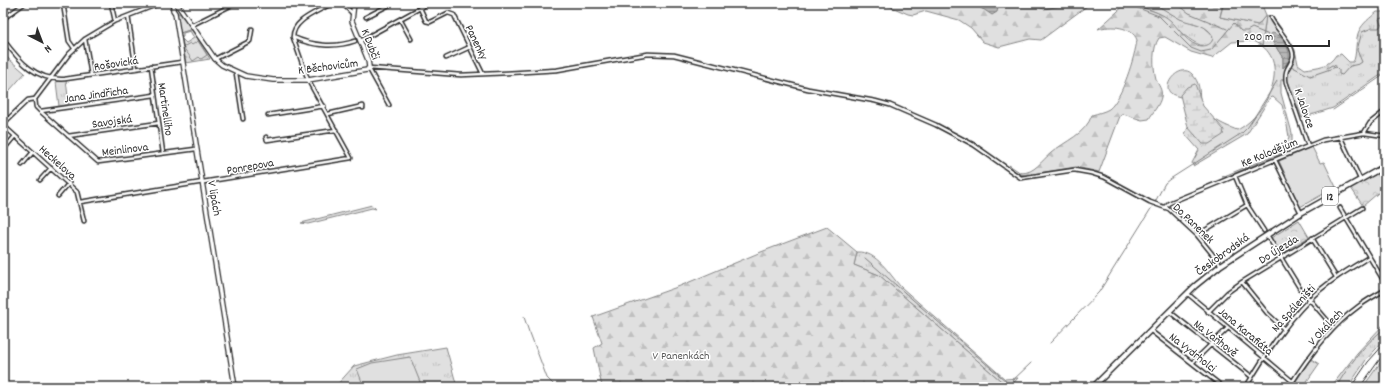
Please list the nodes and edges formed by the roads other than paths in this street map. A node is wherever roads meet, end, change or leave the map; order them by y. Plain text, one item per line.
1 (25, 3) edge
2 (63, 3) edge
3 (111, 3) edge
4 (161, 3) edge
5 (236, 3) edge
6 (332, 3) edge
7 (342, 3) edge
8 (354, 3) edge
9 (393, 3) edge
10 (418, 3) edge
11 (430, 3) edge
12 (174, 5) edge
13 (420, 8) junction
14 (180, 10) junction
15 (175, 13) junction
16 (352, 13) junction
17 (128, 16) junction
18 (366, 17) dead end
19 (1271, 18) dead end
20 (3, 19) edge
21 (400, 20) junction
22 (114, 21) junction
23 (192, 25) junction
24 (252, 29) dead end
25 (293, 37) junction
26 (3, 39) edge
27 (85, 39) junction
28 (411, 39) dead end
29 (355, 41) dead end
30 (360, 41) junction
31 (470, 47) junction
32 (74, 48) junction
33 (446, 58) dead end
34 (215, 59) junction
35 (182, 62) junction
36 (151, 66) junction
37 (369, 68) junction
38 (136, 69) junction
39 (236, 73) junction
40 (506, 73) joint
41 (483, 74) junction
42 (91, 75) junction
43 (52, 79) junction
44 (308, 80) junction
45 (155, 95) junction
46 (35, 99) junction
47 (388, 105) dead end
48 (324, 106) junction
49 (364, 108) dead end
50 (40, 111) junction
51 (1385, 111) edge
52 (328, 114) junction
53 (268, 115) dead end
54 (243, 119) dead end
55 (159, 123) junction
56 (336, 130) junction
57 (1364, 133) junction
58 (15, 136) junction
59 (68, 136) junction
60 (1340, 136) junction
61 (1385, 136) edge
62 (266, 137) dead end
63 (1308, 146) junction
64 (4, 149) edge
65 (196, 149) junction
66 (33, 152) junction
67 (163, 153) junction
68 (1276, 160) junction
69 (22, 165) dead end
70 (1385, 166) edge
71 (51, 168) junction
72 (1235, 176) junction
73 (1360, 179) junction
74 (40, 180) dead end
75 (69, 184) junction
76 (202, 184) junction
77 (58, 196) dead end
78 (80, 202) junction
79 (1247, 205) junction
80 (1165, 208) junction
81 (1340, 208) dead end
82 (1362, 208) dead end
83 (1301, 213) junction
84 (1346, 218) junction
85 (84, 221) dead end
86 (1266, 233) junction
87 (1197, 235) junction
88 (1312, 238) junction
89 (1280, 257) junction
90 (1369, 257) junction
91 (1220, 265) junction
92 (1336, 277) junction
93 (1242, 282) junction
94 (1385, 283) edge
95 (1385, 290) edge
96 (1188, 294) junction
97 (1309, 300) junction
98 (1170, 312) junction
99 (1208, 312) junction
100 (1228, 328) junction
101 (1334, 328) junction
102 (1284, 329) junction
103 (1151, 331) junction
104 (1210, 345) junction
105 (1264, 358) junction
106 (1192, 363) junction
107 (1252, 377) junction
108 (1292, 382) junction
109 (235, 387) edge
110 (1093, 387) edge
111 (1223, 387) edge
112 (1246, 387) edge
113 (1289, 387) edge

1 - 20 street
2 - 32 street
3 - 22 street
4 - 17 street
5 - 23 street
6 - 25 street
7 - 16 street
8 - 16 street, K Dubči
9 - 18 street
10 - 13 street
11 - 13 street
12 - 14 street, K Běchovicům
12 - 15 street, V lipách
13 - 21 street
13 - 31 street, Panenky
14 - 15 street
14 - 23 street, K Běchovicům
15 - 35 street, V lipách
16 - 30 street, K Dubči
17 - 22 street
17 - 38 street
19 - 63 street, K Jalovce
21 - 28 street
21 - 30 street
22 - 27 street
23 - 34 street, K Běchovicům
24 - 34 street
25 - 29 street
25 - 44 street
26 - 43 street
27 - 32 street
27 - 42 street
30 - 37 street, K Dubči
31 - 33 street
31 - 41 street, Panenky
32 - 43 street
34 - 39 street, K Běchovicům
35 - 36 street, Rošovická
35 - 65 street, V lipách
36 - 38 street, Rošovická
36 - 45 street, Martinelliho
37 - 41 street, K Běchovicům
37 - 44 street, K Běchovicům
37 - 47 street
38 - 42 street, Rošovická
39 - 44 street, K Běchovicům
39 - 54 street
40 - 41 street, K Běchovicům
40 - 80 street, Do Panenek
42 - 43 street, Rošovická
43 - 46 street
44 - 48 street
45 - 50 street, Jana Jindřicha
45 - 55 street, Martinelliho
46 - 50 street, Meinlinova
46 - 58 street, Heckelova
48 - 52 street
48 - 53 street
49 - 52 street
50 - 59 street, Meinlinova
51 - 57 street
52 - 56 street
55 - 59 street, Savojská
55 - 67 street, Martinelliho
56 - 62 street
56 - 76 street, Ponrepova
57 - 60 street, Ke Kolodějům
57 - 61 street, Ke Kolodějům
58 - 64 street
58 - 66 street, Heckelova
59 - 67 street, Meinlinova
60 - 63 street, Ke Kolodějům
60 - 73 street
63 - 68 street, Ke Kolodějům
65 - 67 street, Meinlinova
65 - 76 street, V lipách
66 - 69 street
66 - 71 street, Heckelova
68 - 72 street, Ke Kolodějům
68 - 83 street
70 - 73 main road, Českobrodská / 12
71 - 74 street
71 - 75 street, Heckelova
72 - 79 street
72 - 80 street, Ke Kolodějům
73 - 83 main road, Českobrodská / 12
75 - 77 street
75 - 78 street, Heckelova
76 - 78 street, Ponrepova
76 - 109 street, V lipách
78 - 85 street, Heckelova
79 - 86 street
79 - 87 street
80 - 87 street, Do Panenek
81 - 84 street
82 - 84 street, Do Újezda
83 - 86 main road, Českobrodská / 12
84 - 88 street, Do Újezda
84 - 90 street
86 - 89 street
86 - 91 main road, Českobrodská / 12
87 - 91 street, Do Panenek
88 - 89 street, Do Újezda
88 - 92 street
89 - 93 street, Do Újezda
89 - 97 street
90 - 92 street, Na Spáleništi
90 - 94 street
91 - 96 main road, Českobrodská / 12
92 - 97 street, Na Spáleništi
93 - 99 street, Do Újezda
93 - 102 street
95 - 101 street, V Okálech
96 - 98 main road, Českobrodská / 12
96 - 99 street, Jana Karafiáta
97 - 101 street
97 - 102 street, Na Spáleništi
98 - 103 main road, Českobrodská / 12
98 - 104 street, Na Vaňhově
99 - 100 street, Jana Karafiáta
100 - 104 street
100 - 105 street, Jana Karafiáta
101 - 108 street, V Okálech
102 - 105 street, Na Spáleništi
103 - 106 street, Na Vydrholci
103 - 110 main road, Českobrodská / 12
104 - 106 street
104 - 107 street, Na Vaňhově
105 - 107 street, Na Spáleništi
105 - 108 street, Jana Karafiáta
106 - 111 street, Na Vydrholci
107 - 112 street, Na Spáleništi
108 - 113 street, V Okálech

